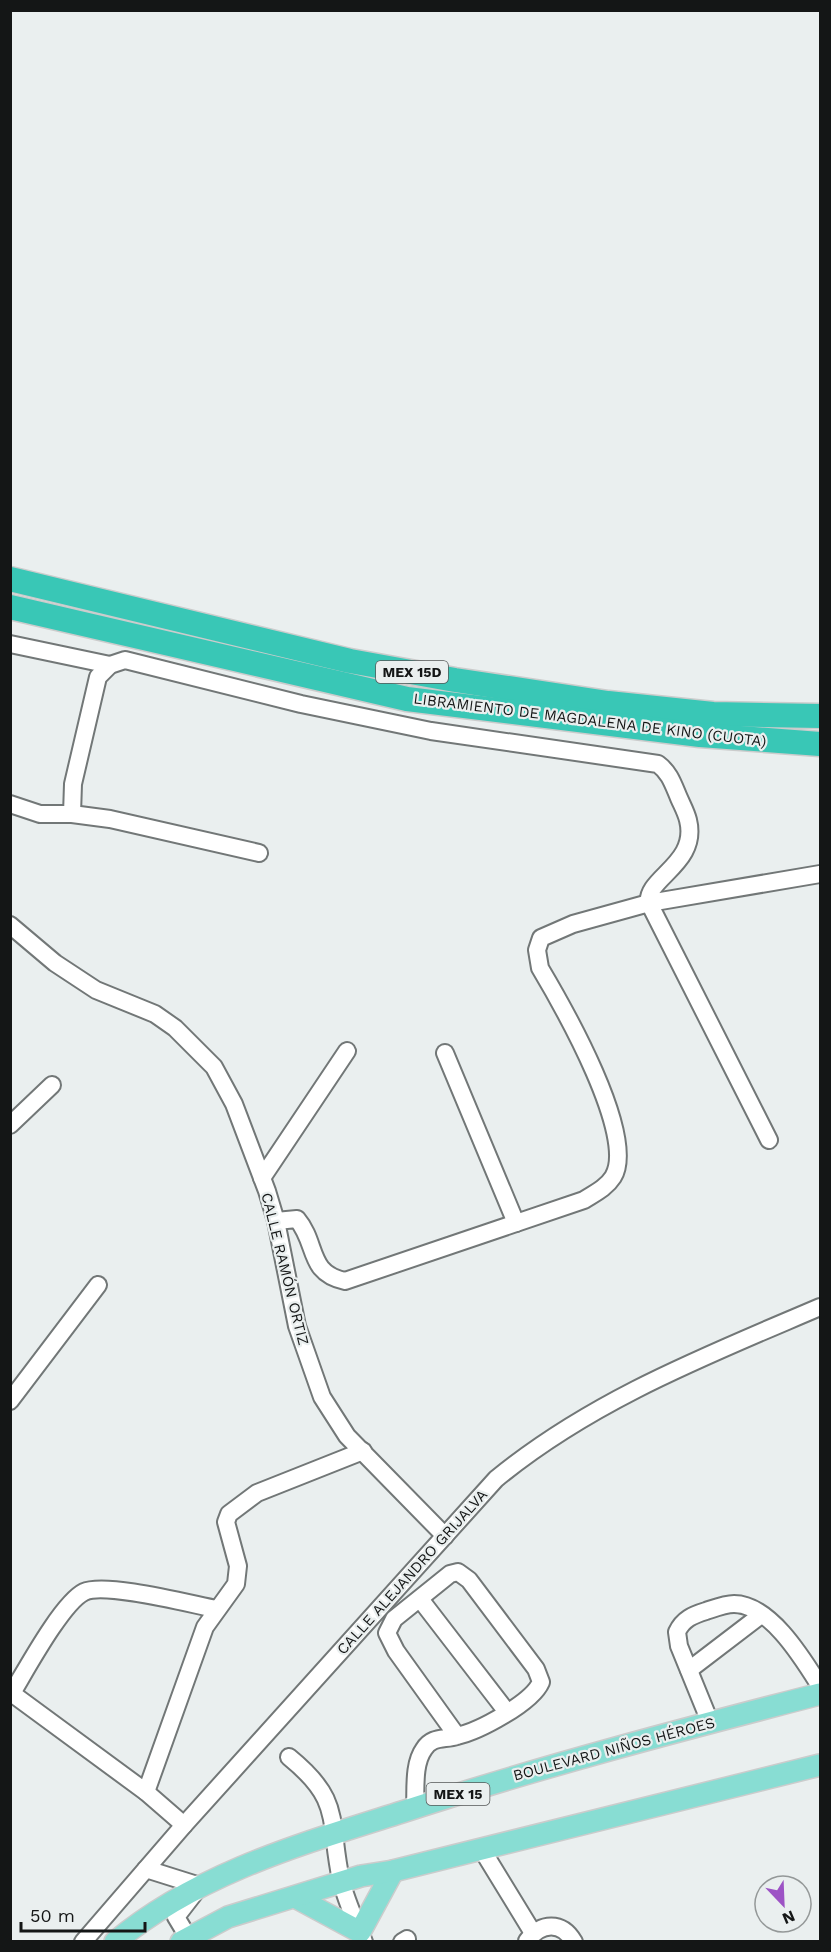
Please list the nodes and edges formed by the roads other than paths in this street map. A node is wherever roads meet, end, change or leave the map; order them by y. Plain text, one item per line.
1 (10, 579) edge
2 (10, 607) edge
3 (10, 644) edge
4 (110, 665) junction
5 (820, 716) edge
6 (820, 744) edge
7 (10, 804) edge
8 (72, 814) junction
9 (259, 853) dead end
10 (820, 874) edge
11 (649, 903) junction
12 (10, 925) edge
13 (347, 1051) dead end
14 (446, 1053) dead end
15 (52, 1085) dead end
16 (10, 1125) edge
17 (769, 1140) dead end
18 (262, 1178) junction
19 (276, 1221) junction
20 (516, 1223) junction
21 (98, 1285) dead end
22 (820, 1307) edge
23 (10, 1401) edge
24 (363, 1451) junction
25 (444, 1536) junction
26 (420, 1599) junction
27 (216, 1609) junction
28 (761, 1615) junction
29 (689, 1671) junction
30 (820, 1686) edge
31 (11, 1692) edge
32 (820, 1694) edge
33 (507, 1712) junction
34 (710, 1722) junction
35 (457, 1736) junction
36 (289, 1757) dead end
37 (820, 1765) edge
38 (146, 1792) junction
39 (415, 1808) junction
40 (184, 1825) junction
41 (334, 1834) junction
42 (481, 1848) junction
43 (146, 1869) junction
44 (393, 1871) junction
45 (342, 1882) junction
46 (200, 1886) junction
47 (295, 1897) junction
48 (362, 1937) edge
49 (530, 1937) edge
50 (187, 1940) edge
51 (83, 1941) edge
52 (115, 1941) edge
53 (574, 1941) edge

1 - 5 highway, LIBRAMIENTO DE MAGDALENA DE KINO (CUOTA) / MEX 15D
2 - 6 highway, LIBRAMIENTO DE MAGDALENA DE KINO (CUOTA) / MEX 15D
3 - 4 street
4 - 8 street
4 - 11 street
7 - 8 street
8 - 9 street
10 - 11 street
11 - 17 street
11 - 20 street
12 - 18 street
13 - 18 street, CALLE RAMÓN ORTIZ
14 - 20 street
15 - 16 street
18 - 19 street, CALLE RAMÓN ORTIZ
19 - 20 street
19 - 24 street, CALLE RAMÓN ORTIZ
21 - 23 street
22 - 25 street, CALLE ALEJANDRO GRIJALVA
24 - 25 street, CALLE RAMÓN ORTIZ
24 - 27 street
25 - 40 street, CALLE ALEJANDRO GRIJALVA
26 - 33 street
26 - 33 street
26 - 35 street
27 - 31 street
27 - 38 street
28 - 29 street
28 - 29 street
28 - 30 street
29 - 34 street
31 - 38 street
32 - 34 main road, BOULEVARD NIÑOS HÉROES / MEX 15
33 - 35 street
34 - 39 main road, BOULEVARD NIÑOS HÉROES / MEX 15
35 - 39 street
36 - 41 street
37 - 42 main road
38 - 40 street
39 - 41 main road, BOULEVARD NIÑOS HÉROES / MEX 15
40 - 43 street, CALLE ALEJANDRO GRIJALVA
41 - 45 street
41 - 46 main road, BOULEVARD NIÑOS HÉROES / MEX 15
42 - 44 main road
42 - 49 street
43 - 46 street
43 - 51 street, CALLE ALEJANDRO GRIJALVA
44 - 45 main road
44 - 48 main road
45 - 47 main road
45 - 48 street
46 - 50 street
46 - 52 main road, BOULEVARD NIÑOS HÉROES / MEX 15
47 - 48 main road
47 - 50 main road
49 - 53 street

